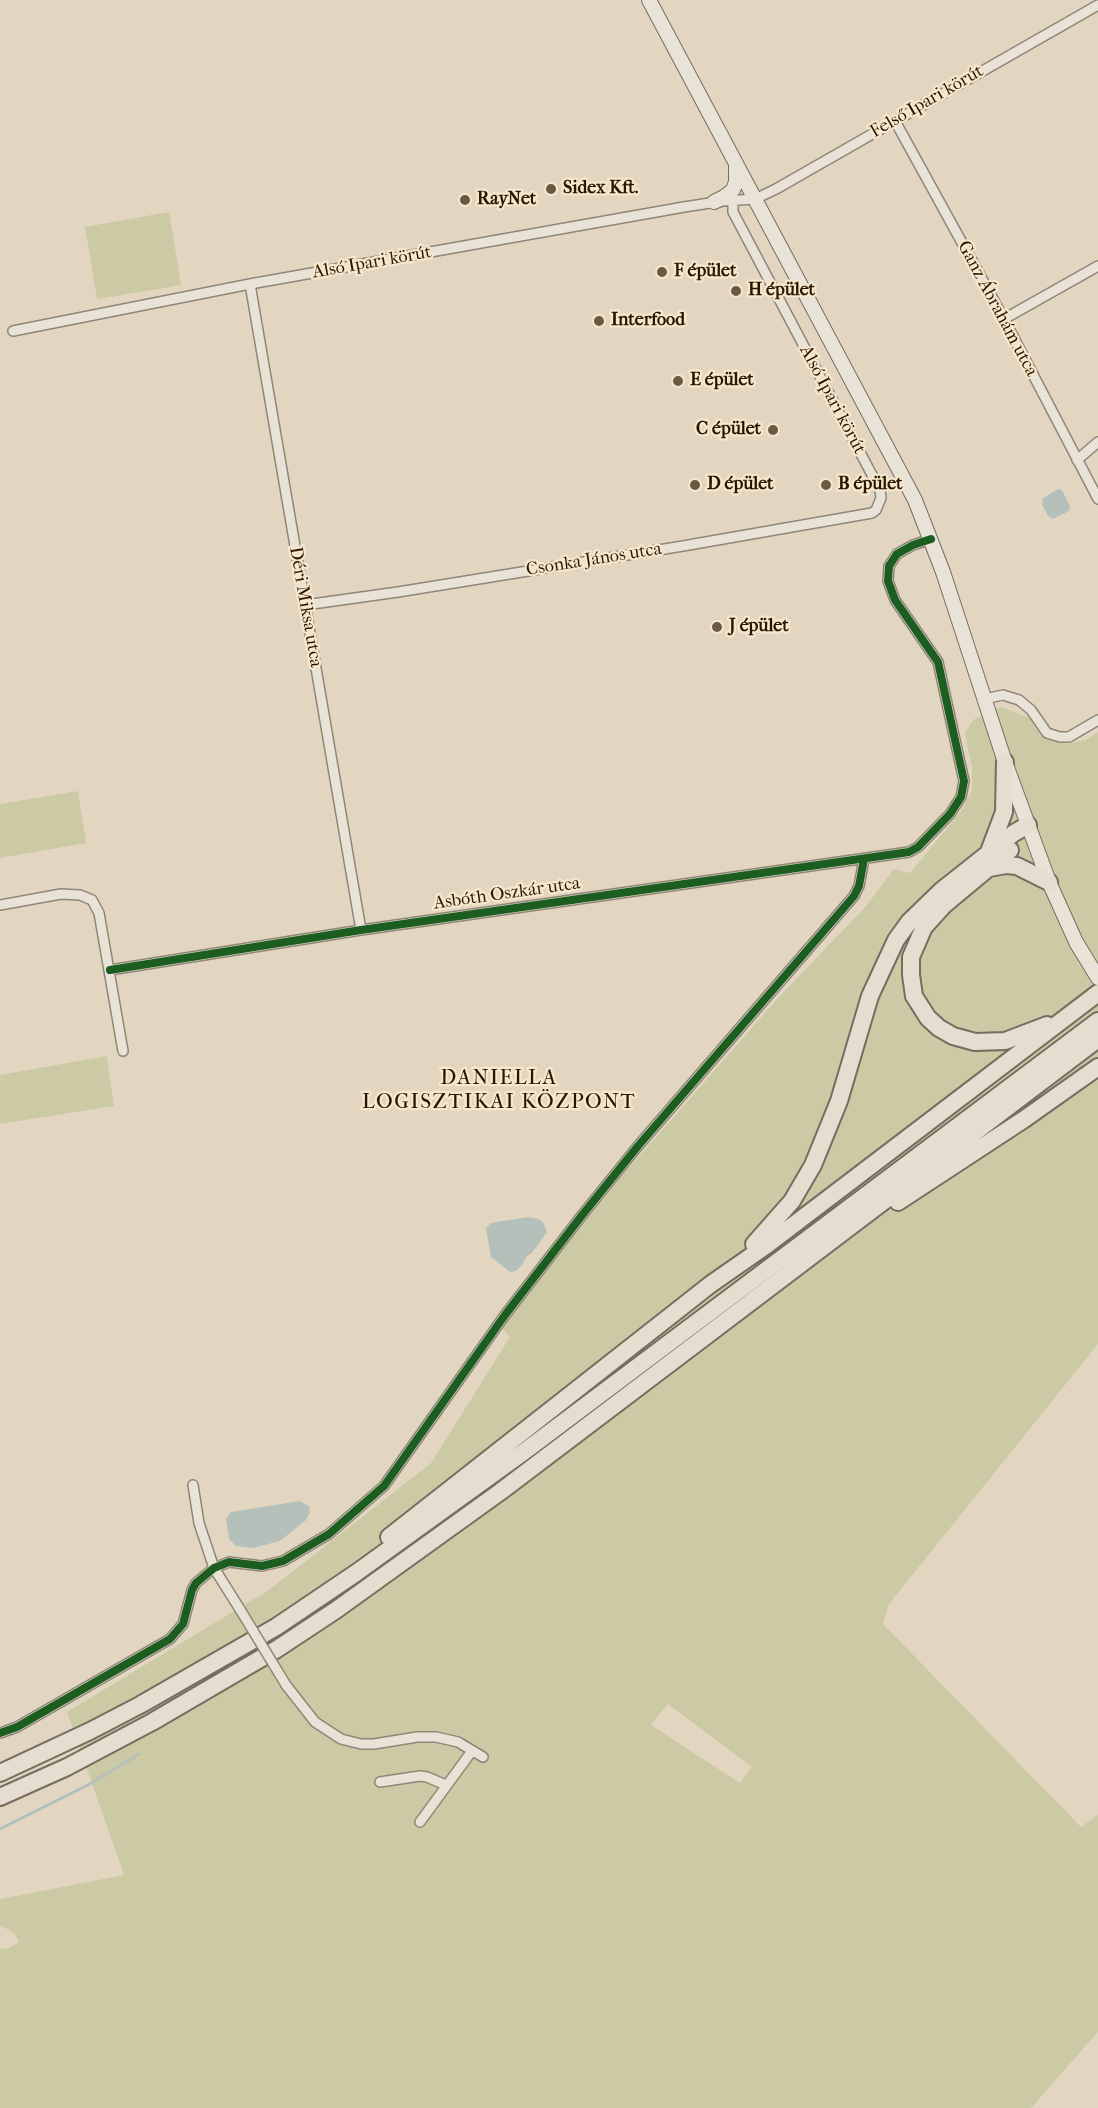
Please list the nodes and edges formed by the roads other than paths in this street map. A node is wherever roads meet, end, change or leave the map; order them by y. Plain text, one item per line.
1 (649, 0) edge
2 (1098, 5) edge
3 (895, 121) junction
4 (736, 163) junction
5 (755, 199) junction
6 (733, 200) junction
7 (714, 202) junction
8 (1098, 266) edge
9 (250, 284) junction
10 (1004, 319) junction
11 (13, 331) dead end
12 (1098, 442) edge
13 (1077, 460) junction
14 (1098, 499) edge
15 (879, 505) joint
16 (931, 539) junction
17 (305, 605) junction
18 (984, 699) junction
19 (1098, 720) edge
20 (1005, 762) junction
21 (1028, 825) junction
22 (864, 859) junction
23 (988, 861) junction
24 (1049, 882) junction
25 (0, 904) edge
26 (361, 930) junction
27 (110, 970) junction
28 (1098, 978) edge
29 (1098, 993) edge
30 (1082, 1005) junction
31 (1098, 1021) edge
32 (1098, 1039) edge
33 (123, 1051) dead end
34 (1098, 1067) edge
35 (848, 1230) junction
36 (711, 1284) junction
37 (193, 1485) dead end
38 (214, 1568) junction
39 (276, 1627) junction
40 (0, 1733) edge
41 (472, 1750) junction
42 (483, 1757) dead end
43 (0, 1773) edge
44 (380, 1782) dead end
45 (447, 1785) junction
46 (0, 1797) edge
47 (420, 1822) dead end

1 - 4 main road
2 - 3 street, Felső Ipari körút
3 - 5 street, Felső Ipari körút
3 - 10 street, Ganz Ábrahám utca
4 - 5 main road
4 - 7 main road
5 - 6 street, Alsó Ipari körút
5 - 16 main road
6 - 7 street, Alsó Ipari körút
6 - 15 street, Alsó Ipari körút
7 - 9 street, Alsó Ipari körút
8 - 10 street
9 - 11 street, Alsó Ipari körút
9 - 17 street, Déri Miksa utca
10 - 13 street, Ganz Ábrahám utca
12 - 13 street
13 - 14 street, Ganz Ábrahám utca
15 - 17 street, Csonka János utca
16 - 18 main road
16 - 22 street, Asbóth Oszkár utca
17 - 26 street, Déri Miksa utca
18 - 19 street
18 - 20 main road
20 - 21 main road
20 - 23 highway
21 - 23 highway
21 - 24 main road
22 - 26 street, Asbóth Oszkár utca
22 - 38 street
23 - 24 highway
23 - 30 highway
23 - 36 highway
24 - 28 main road
25 - 27 street
26 - 27 street, Asbóth Oszkár utca
27 - 33 street
29 - 30 highway
30 - 36 highway
31 - 39 highway
32 - 35 highway
34 - 35 highway
35 - 46 highway
36 - 39 highway
37 - 38 street
38 - 40 street
38 - 41 street, bridge
39 - 43 highway
41 - 42 street
41 - 45 street
44 - 45 street
45 - 47 street

